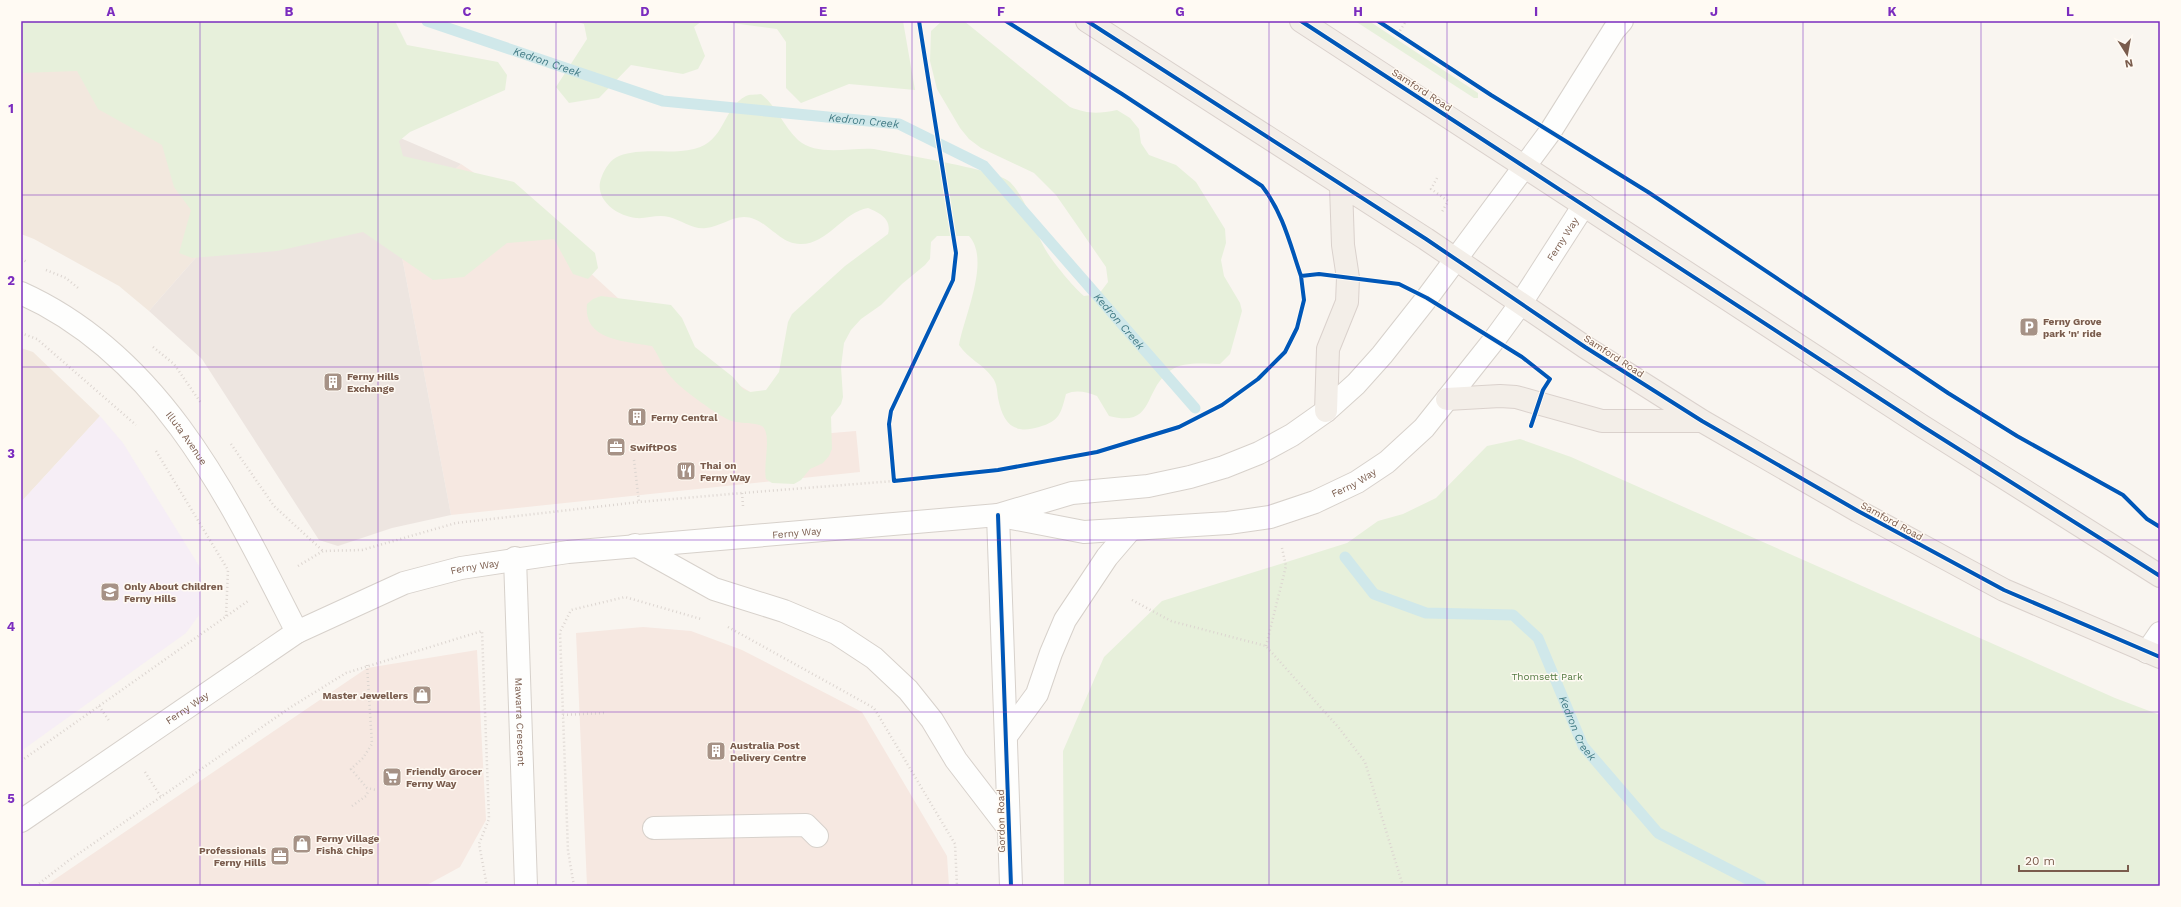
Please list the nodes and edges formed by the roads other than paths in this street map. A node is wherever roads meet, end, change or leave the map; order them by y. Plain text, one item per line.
1 (1087, 21) edge
2 (1301, 21) edge
3 (1622, 21) edge
4 (1526, 166) junction
5 (1341, 186) junction
6 (1584, 205) junction
7 (1455, 260) junction
8 (21, 293) edge
9 (1521, 304) junction
10 (1447, 399) junction
11 (1326, 411) junction
12 (1702, 421) junction
13 (998, 515) junction
14 (1131, 529) junction
15 (636, 545) junction
16 (515, 558) junction
17 (2160, 576) edge
18 (297, 632) junction
19 (2160, 633) edge
20 (2154, 654) edge
21 (1007, 735) junction
22 (21, 822) edge
23 (654, 828) dead end
24 (1009, 829) junction
25 (817, 836) dead end
26 (520, 886) edge
27 (526, 886) edge
28 (1011, 886) edge

1 - 5 main road, Samford Road
2 - 4 main road, Samford Road
3 - 4 street, Ferny Way
4 - 6 main road, Samford Road
4 - 7 street, Ferny Way
5 - 7 main road, Samford Road
5 - 11 main road
6 - 9 street, Ferny Way
6 - 17 main road, Samford Road
7 - 9 main road, Samford Road
7 - 11 street, Ferny Way
8 - 18 street, Illuta Avenue
9 - 10 street, Ferny Way
9 - 12 main road, Samford Road
10 - 12 main road
10 - 14 street, Ferny Way
11 - 13 street, Ferny Way
12 - 20 main road, Samford Road
13 - 14 street, Ferny Way
13 - 15 street, Ferny Way
13 - 21 street, Gordon Road
14 - 21 street
15 - 16 street, Ferny Way
15 - 24 street
16 - 18 street, Ferny Way
16 - 27 street, Mawarra Crescent
18 - 22 street, Ferny Way
19 - 20 street
21 - 24 street, Gordon Road
23 - 25 street
24 - 28 street, Gordon Road
26 - 27 street

